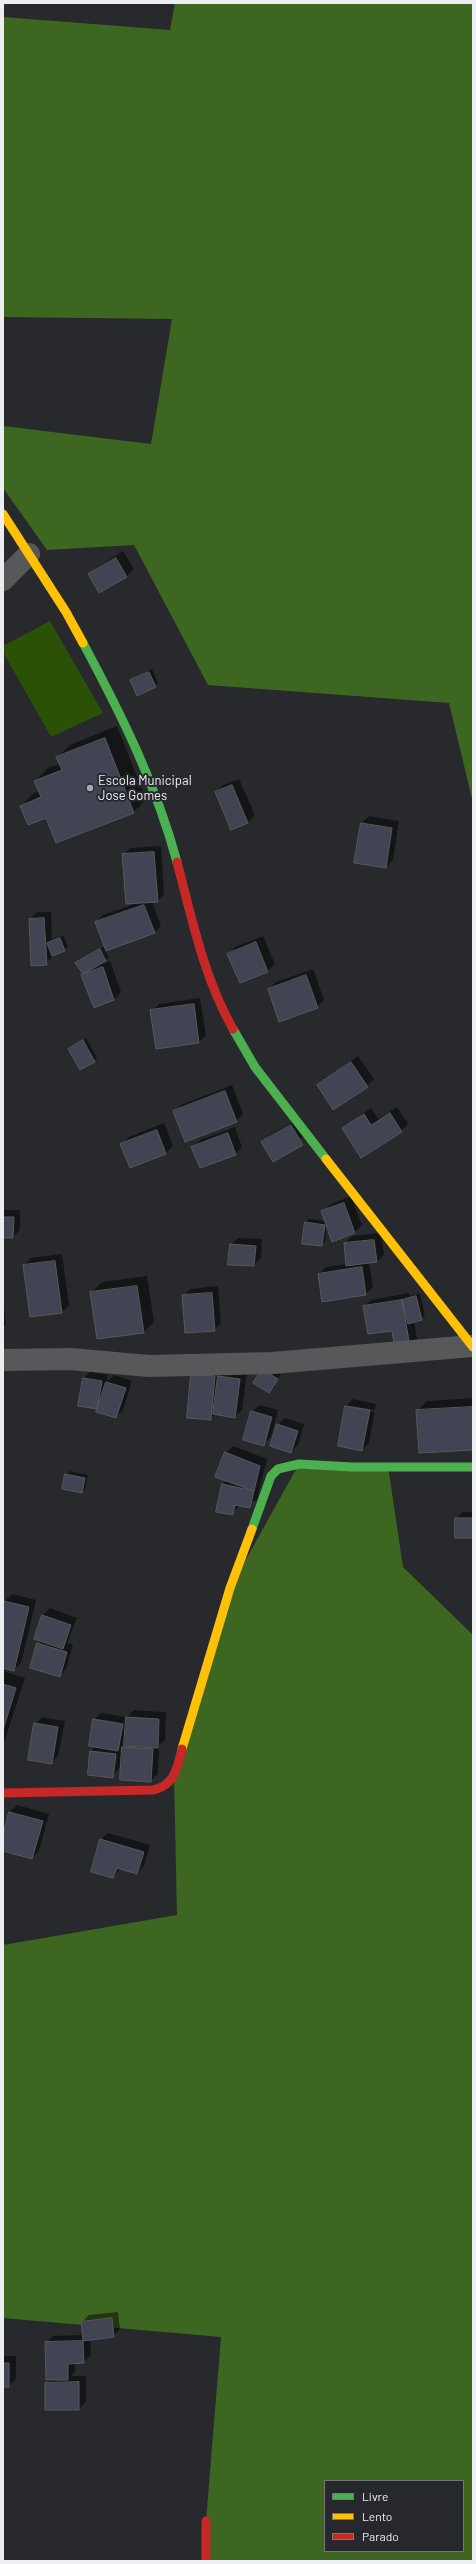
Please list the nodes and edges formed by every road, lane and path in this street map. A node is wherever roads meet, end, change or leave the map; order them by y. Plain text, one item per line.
1 (3, 514) edge
2 (29, 554) junction
3 (3, 580) edge
4 (465, 1325) edge
5 (473, 1347) edge
6 (3, 1360) edge
7 (473, 1467) edge
8 (3, 1793) edge
9 (206, 2521) dead end
10 (206, 2561) edge

1 - 2 street
2 - 3 street
2 - 4 street
4 - 5 street
5 - 6 street
7 - 8 street
9 - 10 street

